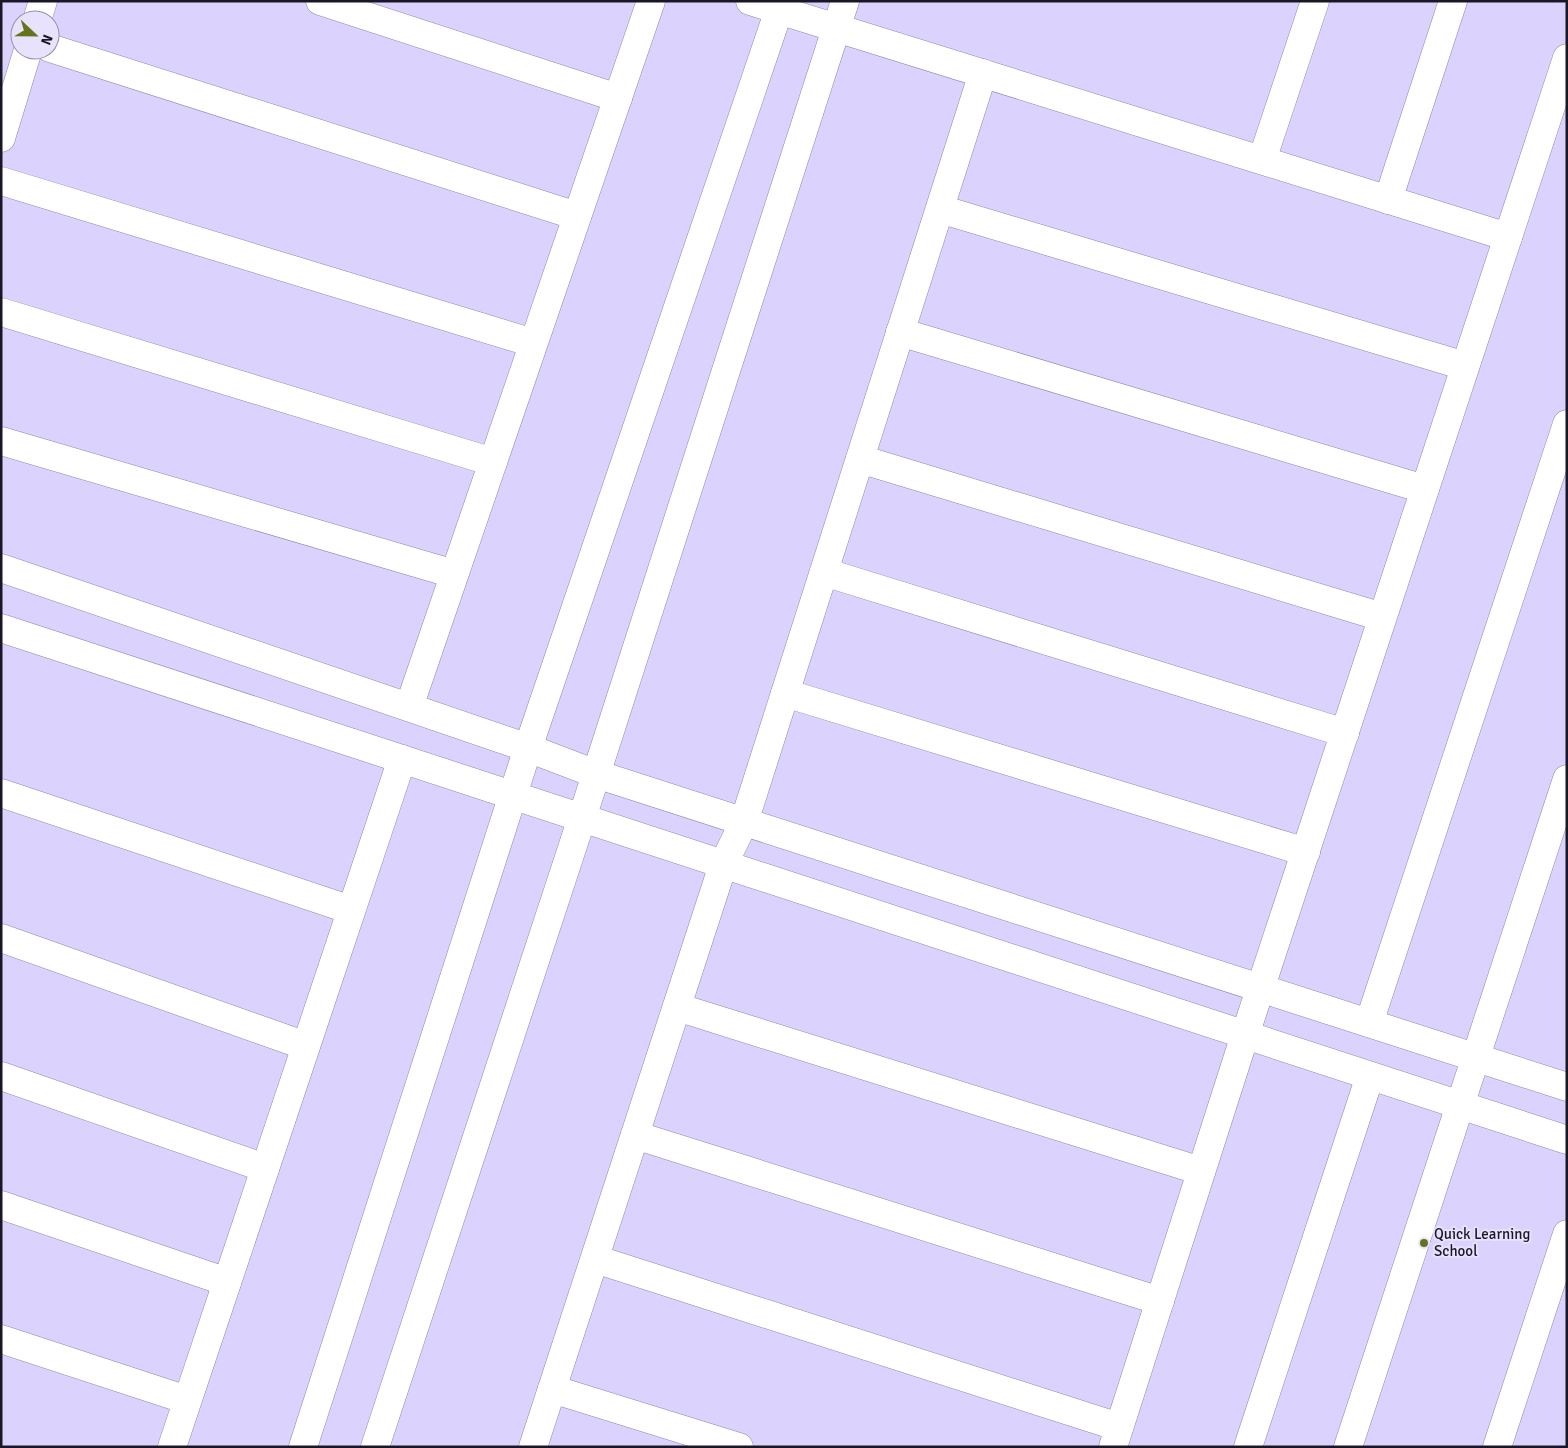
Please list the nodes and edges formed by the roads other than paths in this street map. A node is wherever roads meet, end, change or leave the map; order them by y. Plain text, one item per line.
1 (320, 1) edge
2 (651, 1) edge
3 (750, 1) edge
4 (845, 1) edge
5 (1316, 1) edge
6 (1453, 1) edge
7 (781, 6) edge
8 (837, 28) junction
9 (60, 51) edge
10 (1567, 58) edge
11 (25, 60) edge
12 (983, 74) junction
13 (618, 98) junction
14 (1560, 102) edge
15 (1, 138) edge
16 (1262, 160) junction
17 (1, 180) edge
18 (1388, 200) junction
19 (940, 209) junction
20 (577, 216) junction
21 (1508, 237) junction
22 (1, 312) edge
23 (900, 332) junction
24 (533, 343) junction
25 (1465, 366) junction
26 (1567, 424) edge
27 (1, 440) edge
28 (860, 459) junction
29 (493, 462) junction
30 (1424, 489) junction
31 (1, 568) edge
32 (824, 572) junction
33 (454, 574) junction
34 (1382, 617) junction
35 (1, 628) edge
36 (785, 693) junction
37 (409, 707) junction
38 (1345, 733) junction
39 (528, 748) junction
40 (402, 759) junction
41 (596, 774) junction
42 (1567, 779) edge
43 (1, 793) edge
44 (512, 796) junction
45 (582, 818) junction
46 (744, 822) junction
47 (1306, 852) junction
48 (724, 865) junction
49 (351, 910) junction
50 (1, 938) edge
51 (1261, 988) junction
52 (676, 1007) junction
53 (1369, 1023) junction
54 (1245, 1035) junction
55 (306, 1046) junction
56 (1476, 1058) junction
57 (1, 1076) edge
58 (1370, 1076) junction
59 (1567, 1087) edge
60 (1460, 1106) junction
61 (635, 1135) junction
62 (1567, 1140) edge
63 (265, 1168) junction
64 (1201, 1171) junction
65 (1, 1205) edge
66 (1567, 1234) edge
67 (595, 1259) junction
68 (227, 1282) junction
69 (1160, 1301) junction
70 (1, 1339) edge
71 (552, 1389) junction
72 (187, 1400) junction
73 (1116, 1437) edge
74 (172, 1447) edge
75 (303, 1447) edge
76 (375, 1447) edge
77 (533, 1447) edge
78 (739, 1447) edge
79 (1248, 1447) edge
80 (1348, 1447) edge
81 (1498, 1447) edge

1 - 13 street
2 - 13 street
3 - 7 street
4 - 8 street
5 - 16 street
6 - 18 street
7 - 8 street
7 - 39 street
8 - 12 street
8 - 41 street
9 - 20 street
10 - 14 street
11 - 15 street
12 - 16 street
12 - 19 street
13 - 20 street
14 - 21 street
16 - 18 street
17 - 24 street
18 - 21 street
19 - 23 street
19 - 25 street
20 - 24 street
21 - 25 street
22 - 29 street
23 - 28 street
23 - 30 street
24 - 29 street
25 - 30 street
26 - 53 street
27 - 33 street
28 - 32 street
28 - 34 street
29 - 33 street
30 - 34 street
31 - 37 street
32 - 36 street
32 - 38 street
33 - 37 street
34 - 38 street
35 - 40 street
36 - 46 street
36 - 47 street
37 - 39 street
38 - 47 street
39 - 41 street
39 - 44 street
40 - 44 street
40 - 49 street
41 - 45 street
41 - 46 street
42 - 56 street
43 - 49 street
44 - 45 street
44 - 75 street
45 - 48 street
45 - 76 street
46 - 48 street
46 - 51 street
47 - 51 street
48 - 52 street
48 - 54 street
49 - 55 street
50 - 55 street
51 - 53 street
51 - 54 street
52 - 61 street
52 - 64 street
53 - 56 street
54 - 58 street
54 - 64 street
55 - 63 street
56 - 59 street
56 - 60 street
57 - 63 street
58 - 60 street
58 - 79 street
60 - 62 street
60 - 80 street
61 - 67 street
61 - 69 street
63 - 68 street
64 - 69 street
65 - 68 street
66 - 81 street
67 - 71 street
67 - 73 street
68 - 72 street
69 - 73 street
70 - 72 street
71 - 77 street
71 - 78 street
72 - 74 street

